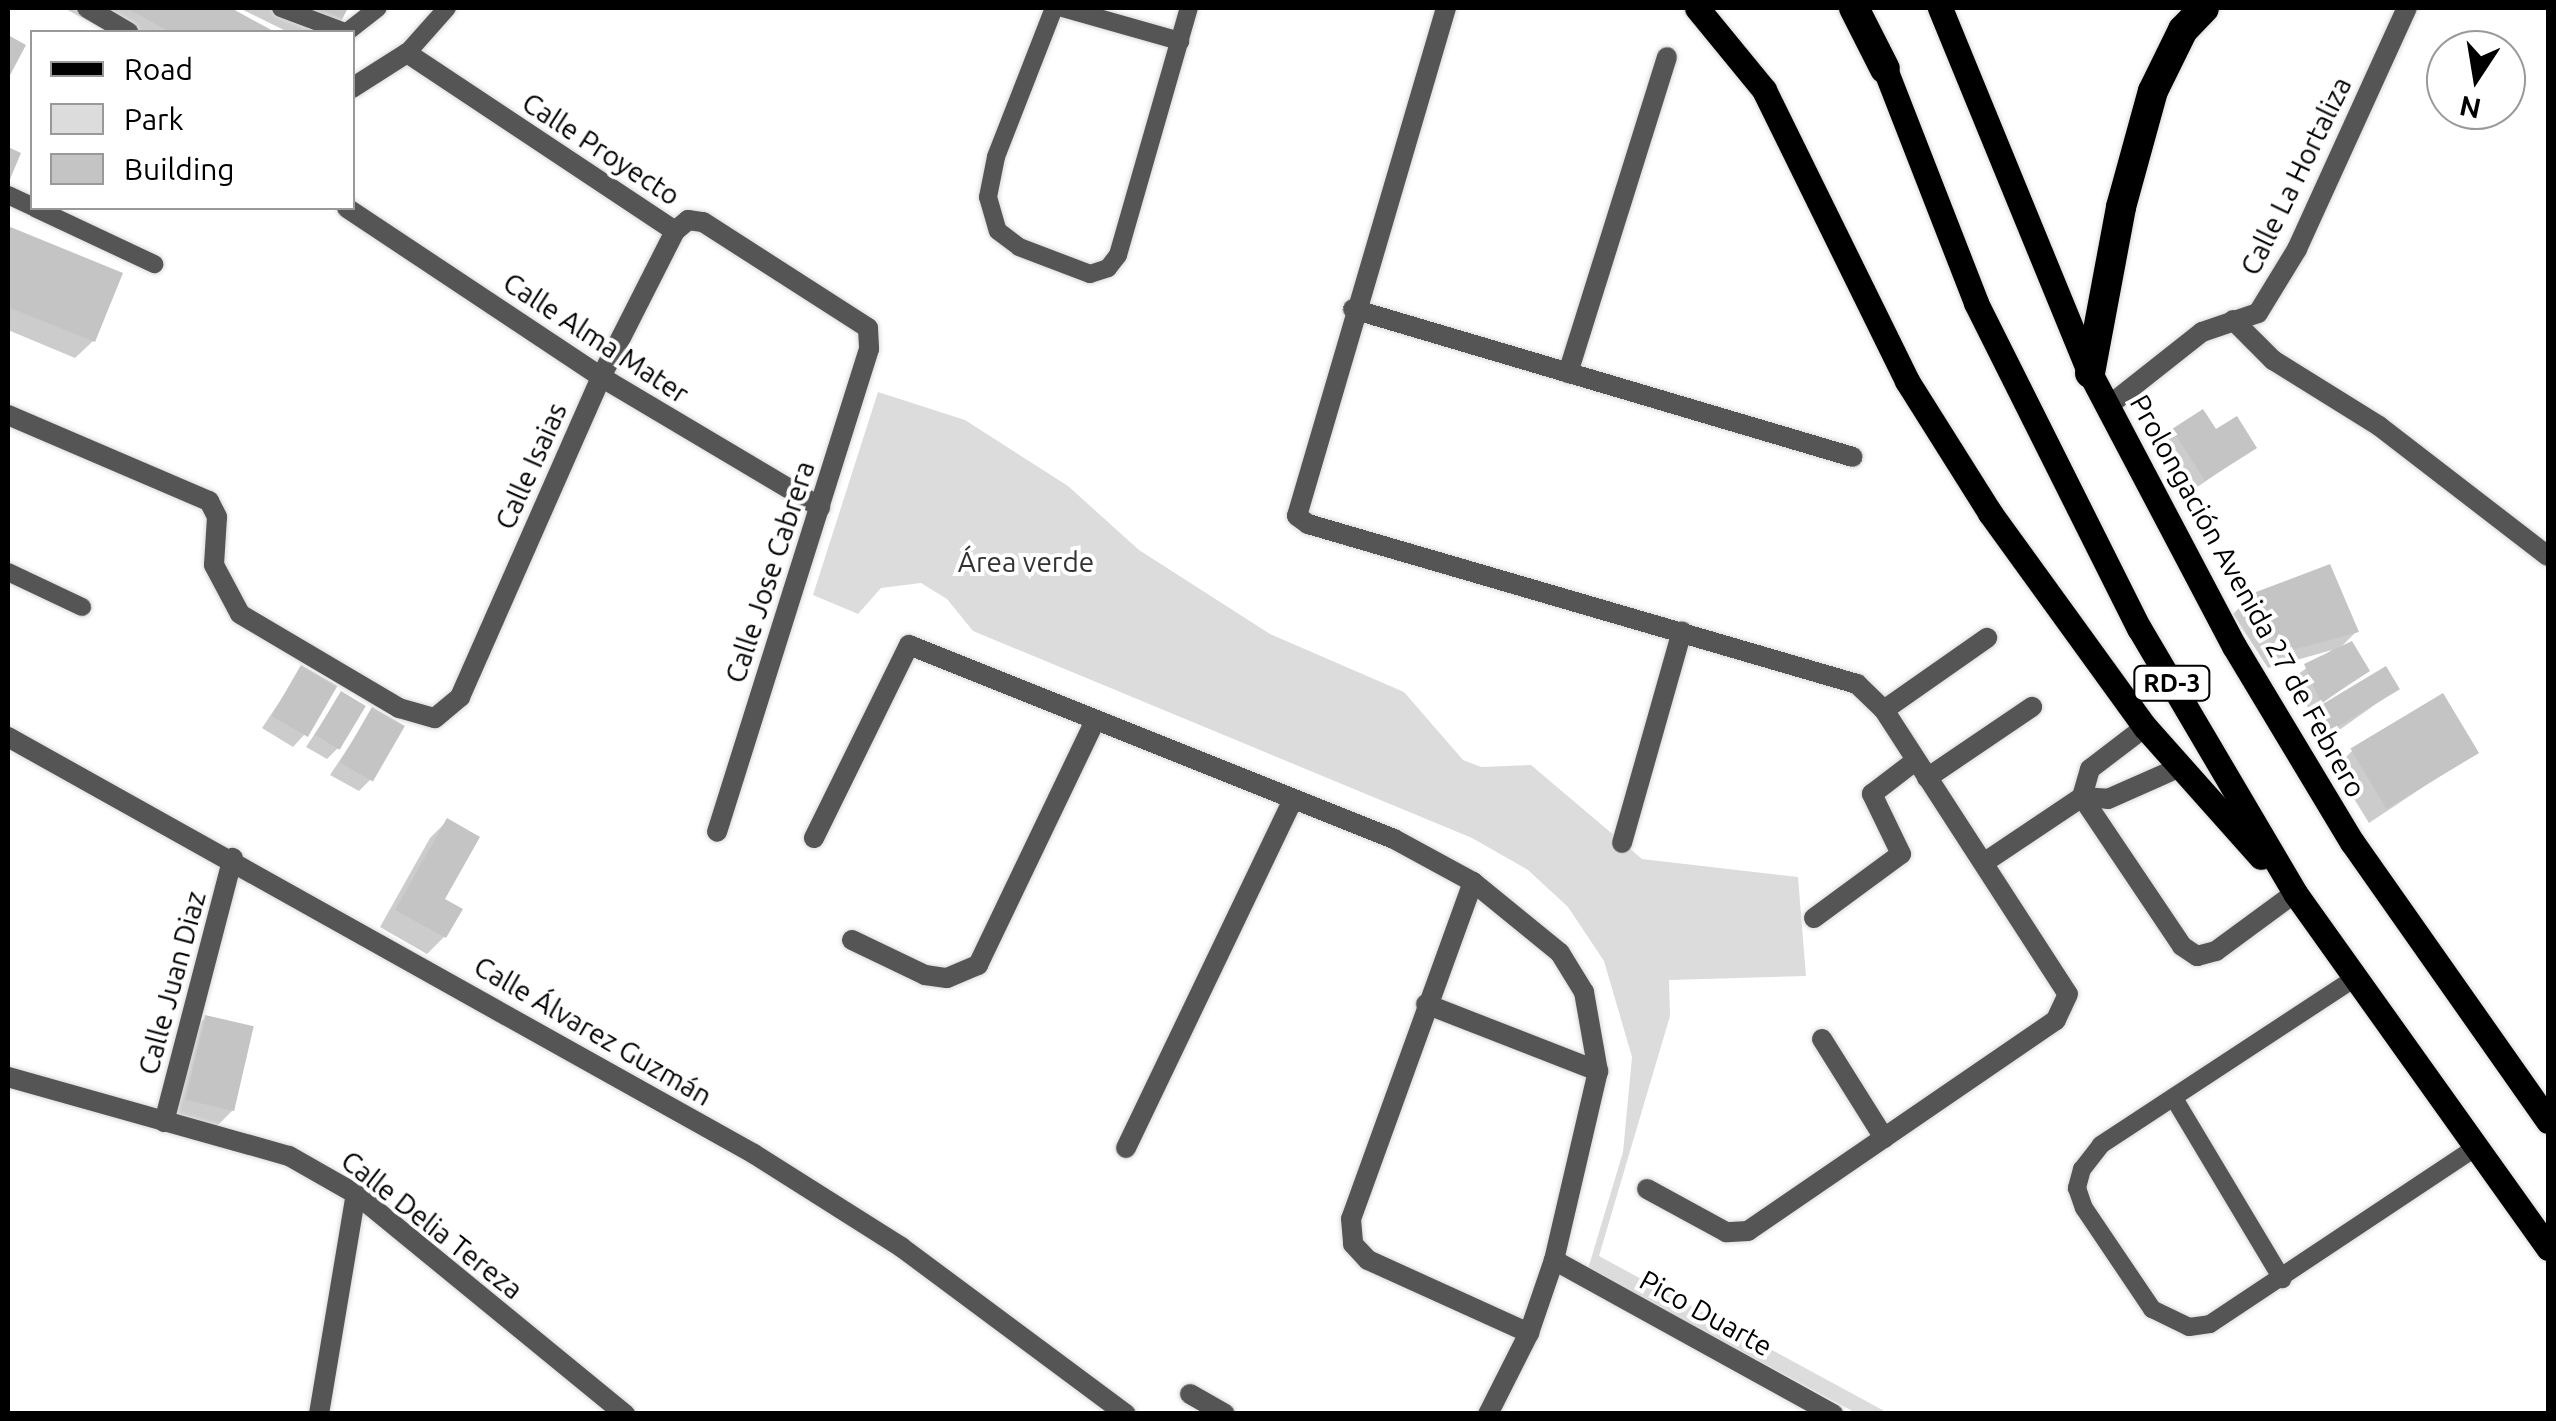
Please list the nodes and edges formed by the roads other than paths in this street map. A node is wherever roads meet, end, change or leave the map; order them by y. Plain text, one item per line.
1 (86, 8) edge
2 (281, 8) edge
3 (378, 8) edge
4 (447, 8) edge
5 (1054, 8) edge
6 (1063, 8) edge
7 (1189, 8) edge
8 (1446, 8) edge
9 (1697, 8) edge
10 (1854, 8) edge
11 (1940, 8) edge
12 (2204, 8) edge
13 (2408, 8) edge
14 (124, 30) edge
15 (341, 30) edge
16 (349, 30) edge
17 (1180, 41) junction
18 (406, 54) junction
19 (1667, 57) dead end
20 (1884, 69) joint
21 (355, 86) edge
22 (40, 210) edge
23 (350, 210) edge
24 (674, 230) junction
25 (154, 264) dead end
26 (1353, 309) junction
27 (2233, 320) junction
28 (868, 328) joint
29 (1568, 372) junction
30 (2090, 373) junction
31 (601, 376) junction
32 (2107, 408) junction
33 (8, 415) edge
34 (1853, 457) dead end
35 (820, 507) junction
36 (2548, 556) edge
37 (8, 572) edge
38 (82, 607) dead end
39 (1682, 631) junction
40 (1987, 638) dead end
41 (2032, 707) dead end
42 (1884, 710) junction
43 (1095, 722) junction
44 (2146, 726) junction
45 (8, 738) edge
46 (2178, 768) junction
47 (1921, 770) junction
48 (2082, 798) junction
49 (1291, 802) junction
50 (717, 832) dead end
51 (814, 838) dead end
52 (1622, 843) dead end
53 (233, 858) junction
54 (1986, 862) junction
55 (1473, 882) junction
56 (2295, 893) junction
57 (1814, 918) dead end
58 (852, 940) dead end
59 (2358, 976) junction
60 (1426, 1004) junction
61 (1822, 1039) dead end
62 (1598, 1071) junction
63 (8, 1077) edge
64 (2175, 1100) junction
65 (164, 1122) junction
66 (2548, 1122) edge
67 (1884, 1138) junction
68 (1126, 1148) dead end
69 (2474, 1148) junction
70 (1648, 1189) dead end
71 (356, 1194) junction
72 (2548, 1248) edge
73 (1554, 1260) junction
74 (2282, 1279) junction
75 (1530, 1333) junction
76 (1190, 1394) dead end
77 (318, 1414) edge
78 (625, 1414) edge
79 (1126, 1414) edge
80 (1225, 1414) edge
81 (1488, 1414) edge
82 (1833, 1414) edge

1 - 14 street
2 - 15 lane
3 - 16 lane
4 - 18 lane
5 - 17 lane
6 - 17 lane
7 - 17 lane
8 - 26 street
9 - 44 main road
10 - 20 highway
11 - 30 main road, Prolongación Avenida 27 de Febrero / RD-3
12 - 30 highway
13 - 27 street, Calle La Hortaliza
18 - 21 street
18 - 24 street, Calle Proyecto
19 - 29 street
20 - 56 main road, RD-3
22 - 25 lane
23 - 31 street, Calle Alma Mater
24 - 28 street, Calle Proyecto
24 - 31 street, Calle Isaias
26 - 29 street
26 - 39 street
27 - 32 street, Calle La Hortaliza
27 - 36 street
28 - 35 street, Calle Jose Cabrera
29 - 34 street
30 - 32 main road, Prolongación Avenida 27 de Febrero / RD-3
31 - 33 street, Calle Isaias
31 - 35 street, Calle Alma Mater
32 - 66 main road, Prolongación Avenida 27 de Febrero / RD-3
35 - 50 street, Calle Jose Cabrera
37 - 38 lane
39 - 42 street
39 - 52 street
40 - 42 street
41 - 47 street
42 - 47 street
43 - 49 street
43 - 51 street
43 - 58 street
44 - 46 main road
44 - 48 street
45 - 53 street, Calle Álvarez Guzmán
46 - 48 street
46 - 56 main road
47 - 54 street
47 - 57 street
48 - 54 street
48 - 56 street
49 - 55 street
49 - 68 street
53 - 65 street, Calle Juan Diaz
53 - 79 street, Calle Álvarez Guzmán
54 - 67 street
55 - 60 street
55 - 62 street
56 - 59 main road, RD-3
59 - 64 lane
59 - 69 main road, RD-3
60 - 62 street
60 - 75 street
61 - 67 street
62 - 73 street
63 - 65 street, Calle Delia Tereza
64 - 74 lane
64 - 74 lane
65 - 71 street, Calle Delia Tereza
67 - 70 street
69 - 72 main road, RD-3
69 - 74 lane
71 - 77 street
71 - 78 street, Calle Delia Tereza
73 - 75 street
73 - 82 street, Pico Duarte
75 - 81 street
76 - 80 street

